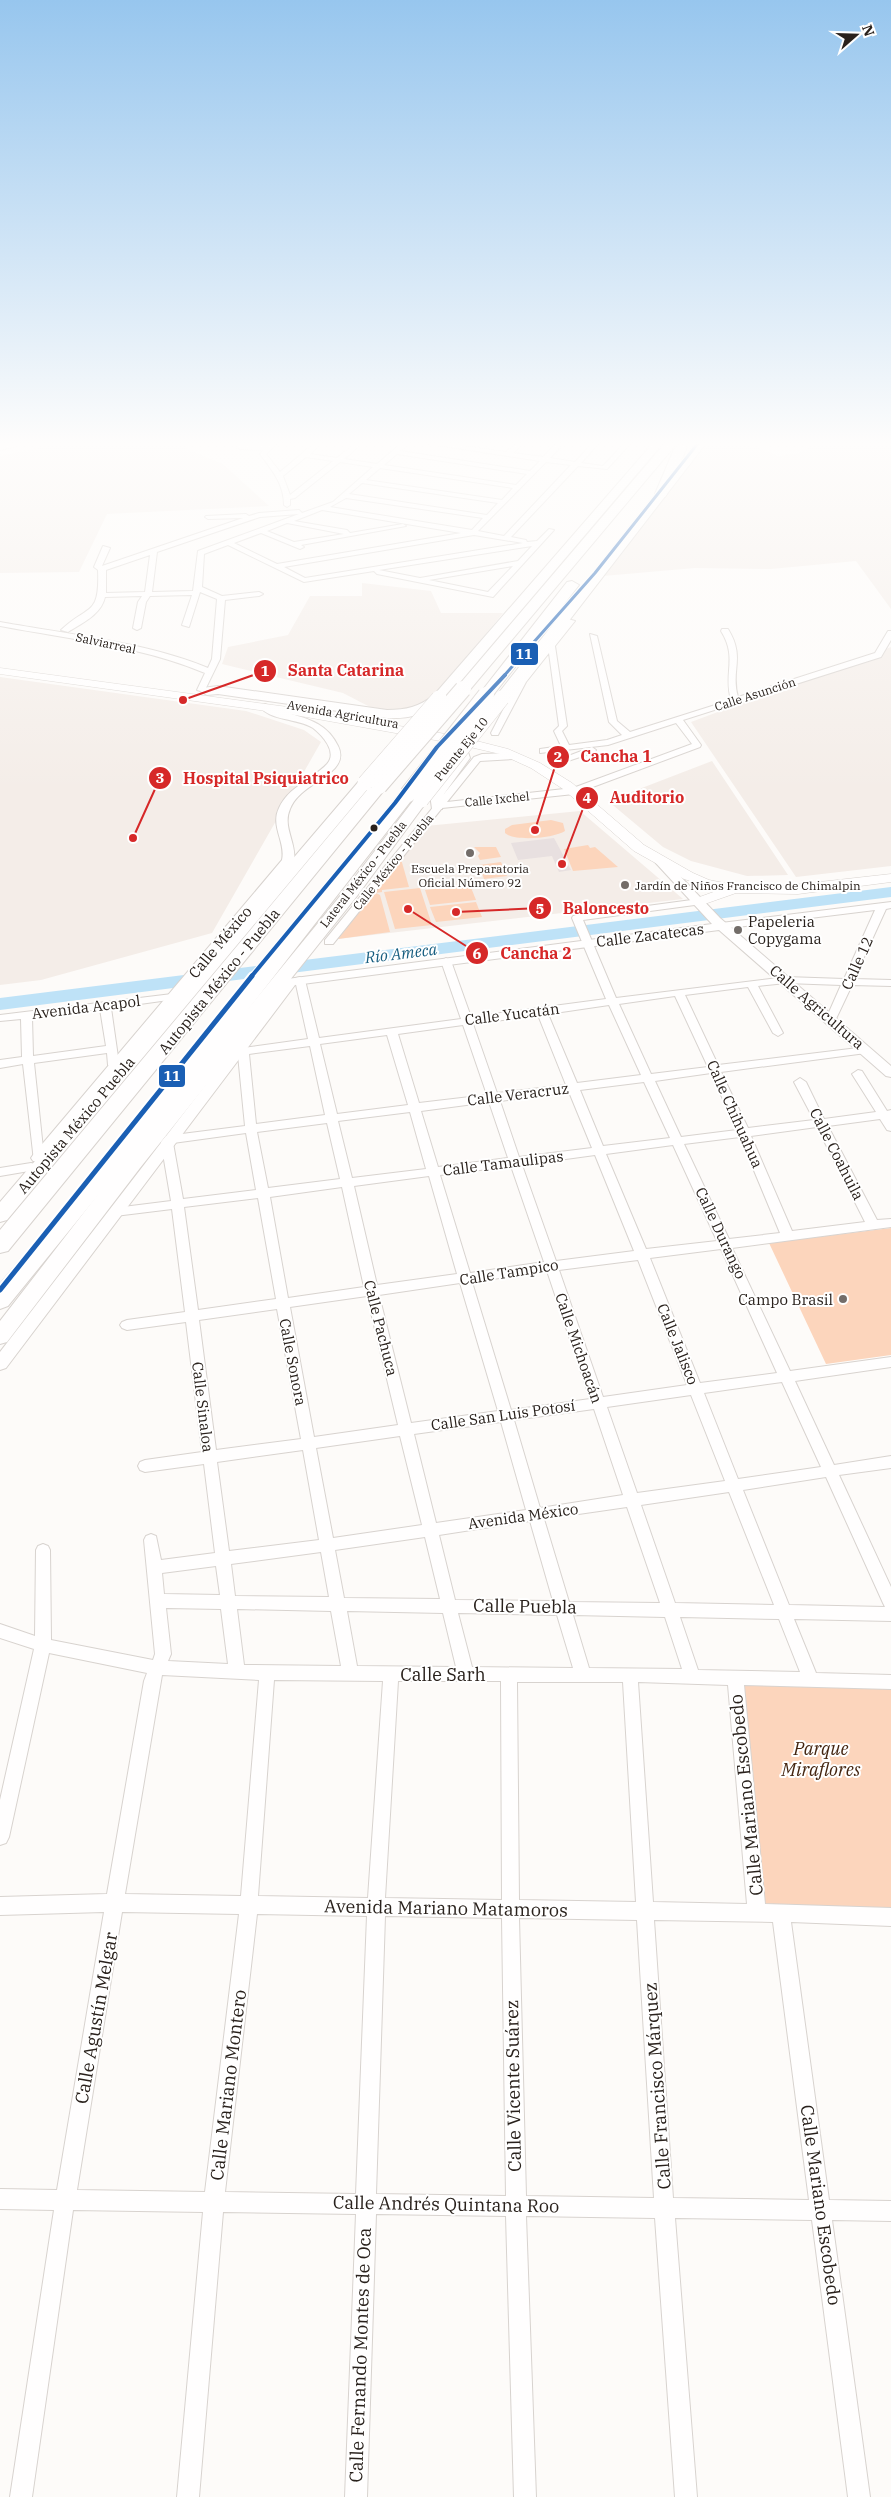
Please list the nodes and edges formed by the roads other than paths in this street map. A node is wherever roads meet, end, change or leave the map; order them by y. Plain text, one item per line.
1 (102, 559) edge
2 (132, 559) edge
3 (153, 559) edge
4 (200, 559) edge
5 (261, 559) edge
6 (315, 559) edge
7 (444, 559) edge
8 (523, 559) edge
9 (558, 559) edge
10 (578, 559) edge
11 (591, 559) edge
12 (611, 559) edge
13 (519, 563) junction
14 (277, 566) junction
15 (102, 569) junction
16 (369, 571) junction
17 (413, 580) junction
18 (197, 590) junction
19 (148, 594) junction
20 (260, 594) dead end
21 (104, 595) junction
22 (221, 598) junction
23 (571, 621) dead end
24 (0, 624) edge
25 (186, 625) dead end
26 (137, 628) dead end
27 (65, 630) dead end
28 (725, 631) dead end
29 (891, 633) edge
30 (593, 636) dead end
31 (552, 647) junction
32 (536, 658) junction
33 (0, 663) edge
34 (0, 671) edge
35 (210, 672) junction
36 (204, 691) junction
37 (439, 698) junction
38 (735, 701) junction
39 (265, 707) junction
40 (678, 719) junction
41 (495, 733) dead end
42 (628, 735) junction
43 (608, 742) junction
44 (462, 747) junction
45 (566, 748) junction
46 (543, 751) dead end
47 (513, 756) junction
48 (559, 761) dead end
49 (372, 784) junction
50 (578, 790) junction
51 (414, 797) junction
52 (437, 800) junction
53 (653, 855) junction
54 (891, 878) edge
55 (734, 889) junction
56 (702, 904) junction
57 (887, 905) edge
58 (719, 923) junction
59 (586, 940) junction
60 (329, 942) dead end
61 (210, 960) junction
62 (446, 961) junction
63 (786, 980) junction
64 (296, 981) junction
65 (849, 982) junction
66 (750, 983) junction
67 (891, 983) edge
68 (679, 993) junction
69 (177, 997) junction
70 (612, 1001) junction
71 (105, 1004) junction
72 (541, 1010) junction
73 (26, 1014) junction
74 (0, 1018) edge
75 (831, 1019) junction
76 (467, 1020) junction
77 (391, 1030) junction
78 (778, 1033) dead end
79 (314, 1041) junction
80 (111, 1049) junction
81 (866, 1050) junction
82 (241, 1051) junction
83 (28, 1060) junction
84 (0, 1064) edge
85 (118, 1068) junction
86 (715, 1070) junction
87 (891, 1073) edge
88 (858, 1074) dead end
89 (649, 1077) junction
90 (800, 1082) dead end
91 (573, 1087) junction
92 (493, 1097) junction
93 (413, 1107) junction
94 (886, 1115) edge
95 (332, 1118) junction
96 (821, 1123) junction
97 (891, 1127) edge
98 (251, 1128) junction
99 (744, 1133) junction
100 (169, 1141) junction
101 (678, 1141) junction
102 (598, 1151) junction
103 (34, 1162) junction
104 (515, 1162) junction
105 (141, 1166) junction
106 (0, 1172) edge
107 (432, 1172) junction
108 (347, 1183) junction
109 (263, 1194) junction
110 (0, 1203) edge
111 (178, 1205) junction
112 (115, 1212) junction
113 (0, 1215) edge
114 (891, 1223) edge
115 (873, 1225) junction
116 (788, 1237) junction
117 (0, 1245) edge
118 (726, 1245) junction
119 (642, 1254) junction
120 (551, 1266) junction
121 (465, 1279) junction
122 (372, 1292) junction
123 (0, 1300) edge
124 (282, 1303) junction
125 (192, 1315) junction
126 (127, 1325) dead end
127 (0, 1336) edge
128 (891, 1362) edge
129 (0, 1364) edge
130 (787, 1377) junction
131 (695, 1389) junction
132 (598, 1403) junction
133 (504, 1415) junction
134 (406, 1429) junction
135 (308, 1442) junction
136 (210, 1456) junction
137 (891, 1462) edge
138 (145, 1466) dead end
139 (830, 1471) junction
140 (734, 1485) junction
141 (632, 1500) junction
142 (533, 1514) junction
143 (430, 1530) junction
144 (151, 1540) dead end
145 (327, 1545) junction
146 (43, 1550) dead end
147 (223, 1558) junction
148 (155, 1567) junction
149 (158, 1600) junction
150 (229, 1601) junction
151 (338, 1603) junction
152 (891, 1603) edge
153 (449, 1605) junction
154 (561, 1607) junction
155 (670, 1610) junction
156 (784, 1612) junction
157 (891, 1614) edge
158 (0, 1632) edge
159 (43, 1645) junction
160 (159, 1668) junction
161 (237, 1672) junction
162 (350, 1672) junction
163 (267, 1673) junction
164 (391, 1674) junction
165 (466, 1675) junction
166 (509, 1675) junction
167 (583, 1675) junction
168 (630, 1675) junction
169 (693, 1677) junction
170 (734, 1677) junction
171 (812, 1680) junction
172 (891, 1682) edge
173 (0, 1837) edge
174 (115, 1903) junction
175 (249, 1905) junction
176 (0, 1906) edge
177 (376, 1907) junction
178 (509, 1909) junction
179 (646, 1911) junction
180 (758, 1913) junction
181 (781, 1913) junction
182 (891, 1917) edge
183 (0, 2199) edge
184 (66, 2200) junction
185 (214, 2200) junction
186 (365, 2202) junction
187 (515, 2204) junction
188 (664, 2207) junction
189 (822, 2208) junction
190 (891, 2211) edge
191 (21, 2497) edge
192 (188, 2497) edge
193 (356, 2497) edge
194 (525, 2497) edge
195 (686, 2497) edge
196 (859, 2497) edge

1 - 15 street
2 - 15 street
3 - 19 street
4 - 18 street
5 - 14 street
6 - 14 street
7 - 16 street
8 - 13 street
9 - 37 highway
10 - 49 highway, bridge
11 - 51 highway, Puente Eje 10, bridge
12 - 32 highway
13 - 17 street
13 - 17 street
14 - 16 street
15 - 21 street
16 - 17 street
18 - 19 street
18 - 22 street
18 - 25 street
19 - 21 street
19 - 26 street
20 - 22 street
21 - 27 street
22 - 35 street
23 - 31 street
24 - 35 street, Salviarreal
28 - 38 street
29 - 38 street, Calle Asunción
30 - 42 street
31 - 32 street
31 - 45 street
32 - 41 street
32 - 44 highway, Puente Eje 10, bridge
33 - 36 main road, Avenida Agricultura
34 - 39 main road, Avenida Agricultura
35 - 36 street
36 - 37 highway
36 - 50 main road, Avenida Agricultura
37 - 49 highway, bridge
38 - 40 street, Calle Asunción
39 - 47 main road, Avenida Agricultura
39 - 61 street, Calle México
40 - 42 street, Calle Asunción
40 - 50 street, Calle Ixchel
42 - 43 street, Calle Asunción
43 - 45 street, Calle Asunción
43 - 48 street, Calle Asunción
44 - 51 highway, Puente Eje 10, bridge
44 - 52 highway
45 - 46 street, Calle Asunción
47 - 50 main road, Avenida Agricultura
47 - 52 street, Calle México - Puebla
49 - 61 highway, Autopista México Puebla
49 - 117 highway, Autopista México - Puebla
50 - 52 street, Calle Ixchel
50 - 53 main road, Avenida Agricultura
51 - 105 highway, Lateral México - Puebla
51 - 123 highway, Autopista México - Puebla
52 - 60 street, Calle México - Puebla
53 - 55 main road, Avenida Agricultura
53 - 56 street, Calle Agricultura
54 - 55 main road, Avenida Agricultura
55 - 56 main road
56 - 58 street, Calle Agricultura
56 - 59 street, Calle Durango
57 - 58 street, Calle Zacatecas
57 - 65 street, Calle 12
58 - 59 street, Calle Zacatecas
58 - 63 street, Calle Agricultura
59 - 62 street, Calle Zacatecas
59 - 70 street, Calle Durango
61 - 69 highway, Autopista México Puebla
62 - 64 street, Calle Zacatecas
62 - 76 street, Calle Michoacán
63 - 65 street, Calle Yucatán
63 - 66 street, Calle Yucatán
63 - 75 street, Calle Agricultura
64 - 79 street, Calle Pachuca
64 - 82 street
65 - 67 street, Calle Yucatán
65 - 75 street, Calle 12
66 - 68 street, Calle Yucatán
66 - 78 street
68 - 70 street, Calle Yucatán
68 - 86 street, Calle Chihuahua
69 - 71 street, Avenida Acapol
69 - 85 highway, Autopista México Puebla
69 - 85 street, Autopista México Puebla
70 - 72 street, Calle Yucatán
70 - 89 street, Calle Durango
71 - 73 street, Avenida Acapol
71 - 80 street
72 - 76 street, Calle Yucatán
72 - 91 street, Calle Jalisco
73 - 74 street, Avenida Acapol
73 - 83 street
75 - 81 street, Calle Agricultura
76 - 77 street, Calle Yucatán
76 - 92 street, Calle Michoacán
77 - 79 street, Calle Yucatán
77 - 93 street
79 - 82 street, Calle Yucatán
79 - 95 street, Calle Pachuca
80 - 83 street
80 - 85 street
81 - 86 street, Calle Veracruz
81 - 87 street, Calle Agricultura
82 - 98 street, Calle Sonora
82 - 100 street
83 - 84 street
83 - 103 street
85 - 103 street, Autopista México Puebla
85 - 113 highway, Autopista México Puebla
86 - 89 street, Calle Veracruz
86 - 99 street, Calle Chihuahua
88 - 94 street
89 - 91 street, Calle Veracruz
89 - 101 street, Calle Durango
90 - 96 street, Calle Coahuila
91 - 92 street, Calle Veracruz
91 - 102 street, Calle Jalisco
92 - 93 street, Calle Veracruz
92 - 104 street, Calle Michoacán
93 - 95 street, Calle Veracruz
93 - 107 street
94 - 96 street, Calle Tamaulipas
94 - 97 street
95 - 98 street, Calle Veracruz
95 - 108 street, Calle Pachuca
96 - 99 street, Calle Tamaulipas
96 - 115 street, Calle Coahuila
98 - 100 street, Calle Veracruz
98 - 109 street, Calle Sonora
99 - 101 street, Calle Tamaulipas
99 - 116 street, Calle Chihuahua
100 - 105 street
100 - 111 street, Calle Sinaloa
101 - 102 street, Calle Tamaulipas
101 - 118 street, Calle Durango
102 - 104 street, Calle Tamaulipas
102 - 119 street, Calle Jalisco
103 - 106 street
103 - 110 street, Autopista México Puebla
104 - 107 street, Calle Tamaulipas
104 - 120 street, Calle Michoacán
105 - 112 street
105 - 127 highway
107 - 108 street, Calle Tamaulipas
107 - 121 street
108 - 109 street, Calle Tamaulipas
108 - 122 street, Calle Pachuca
109 - 111 street, Calle Tamaulipas
109 - 124 street, Calle Sonora
111 - 112 street, Calle Tamaulipas
111 - 125 street, Calle Sinaloa
112 - 129 street
114 - 115 street, Calle Tampico
115 - 116 street, Calle Tampico
116 - 118 street, Calle Tampico
118 - 119 street, Calle Tampico
118 - 130 street, Calle Durango
119 - 120 street, Calle Tampico
119 - 131 street, Calle Jalisco
120 - 121 street, Calle Tampico
120 - 132 street, Calle Michoacán
121 - 122 street, Calle Tampico
121 - 133 street
122 - 124 street, Calle Tampico
122 - 134 street, Calle Pachuca
124 - 125 street, Calle Tampico
124 - 135 street, Calle Sonora
125 - 126 street, Calle Tampico
125 - 136 street, Calle Sinaloa
128 - 130 street, Calle San Luis Potosí
130 - 131 street, Calle San Luis Potosí
130 - 139 street, Calle Durango
131 - 132 street, Calle San Luis Potosí
131 - 140 street, Calle Jalisco
132 - 133 street, Calle San Luis Potosí
132 - 141 street, Calle Michoacán
133 - 134 street, Calle San Luis Potosí
133 - 142 street
134 - 135 street, Calle San Luis Potosí
134 - 143 street, Calle Pachuca
135 - 136 street, Calle San Luis Potosí
135 - 145 street, Calle Sonora
136 - 138 street, Calle San Luis Potosí
136 - 147 street, Calle Sinaloa
137 - 139 street, Avenida México
139 - 140 street, Avenida México
139 - 152 street, Calle Durango
140 - 141 street, Avenida México
140 - 156 street, Calle Jalisco
141 - 142 street, Avenida México
141 - 155 street, Calle Michoacán
142 - 143 street, Avenida México
142 - 154 street
143 - 145 street, Avenida México
143 - 153 street, Calle Pachuca
144 - 148 street, Calle Agustín Melgar
145 - 147 street, Avenida México
145 - 151 street, Calle Sonora
146 - 159 street
147 - 148 street, Avenida México
147 - 150 street, Calle Sinaloa
148 - 149 street, Calle Agustín Melgar
149 - 150 street, Calle Puebla
149 - 160 street, Calle Agustín Melgar
150 - 151 street, Calle Puebla
150 - 161 street, Calle Sinaloa
151 - 153 street, Calle Puebla
151 - 162 street, Calle Sonora
153 - 154 street, Calle Puebla
153 - 165 street, Calle Pachuca
154 - 155 street, Calle Puebla
154 - 167 street
155 - 156 street, Calle Puebla
155 - 169 street, Calle Michoacán
156 - 157 street, Calle Puebla
156 - 171 street, Calle Jalisco
158 - 159 street, Calle Sarh
159 - 160 street, Calle Sarh
159 - 173 street
160 - 161 street, Calle Sarh
160 - 174 street, Calle Agustín Melgar
161 - 163 street, Calle Sarh
162 - 163 street, Calle Sarh
162 - 164 street, Calle Sarh
163 - 175 street, Calle Mariano Montero
164 - 165 street, Calle Sarh
164 - 177 street, Calle Fernando Montes de Oca
165 - 166 street, Calle Sarh
166 - 167 street, Calle Sarh
166 - 178 street, Calle Vicente Suárez
167 - 168 street, Calle Sarh
168 - 169 street, Calle Sarh
168 - 179 street, Calle Francisco Márquez
169 - 170 street, Calle Sarh
170 - 171 street, Calle Sarh
170 - 180 street, Calle Mariano Escobedo
171 - 172 street, Calle Sarh
174 - 175 street, Avenida Mariano Matamoros
174 - 176 street, Avenida Mariano Matamoros
174 - 184 street, Calle Agustín Melgar
175 - 177 street, Avenida Mariano Matamoros
175 - 185 street, Calle Mariano Montero
177 - 178 street, Avenida Mariano Matamoros
177 - 186 street, Calle Fernando Montes de Oca
178 - 179 street, Avenida Mariano Matamoros
178 - 187 street, Calle Vicente Suárez
179 - 180 street, Avenida Mariano Matamoros
179 - 188 street, Calle Francisco Márquez
180 - 181 street, Avenida Mariano Matamoros
181 - 182 street, Avenida Mariano Matamoros
181 - 189 street, Calle Mariano Escobedo
183 - 184 street, Calle Andrés Quintana Roo
184 - 185 street, Calle Andrés Quintana Roo
184 - 191 street, Calle Agustín Melgar
185 - 186 street, Calle Andrés Quintana Roo
185 - 192 street, Calle Mariano Montero
186 - 187 street, Calle Andrés Quintana Roo
186 - 193 street, Calle Fernando Montes de Oca
187 - 188 street, Calle Andrés Quintana Roo
187 - 194 street, Calle Vicente Suárez
188 - 189 street, Calle Andrés Quintana Roo
188 - 195 street, Calle Francisco Márquez
189 - 190 street, Calle Andrés Quintana Roo
189 - 196 street, Calle Mariano Escobedo

